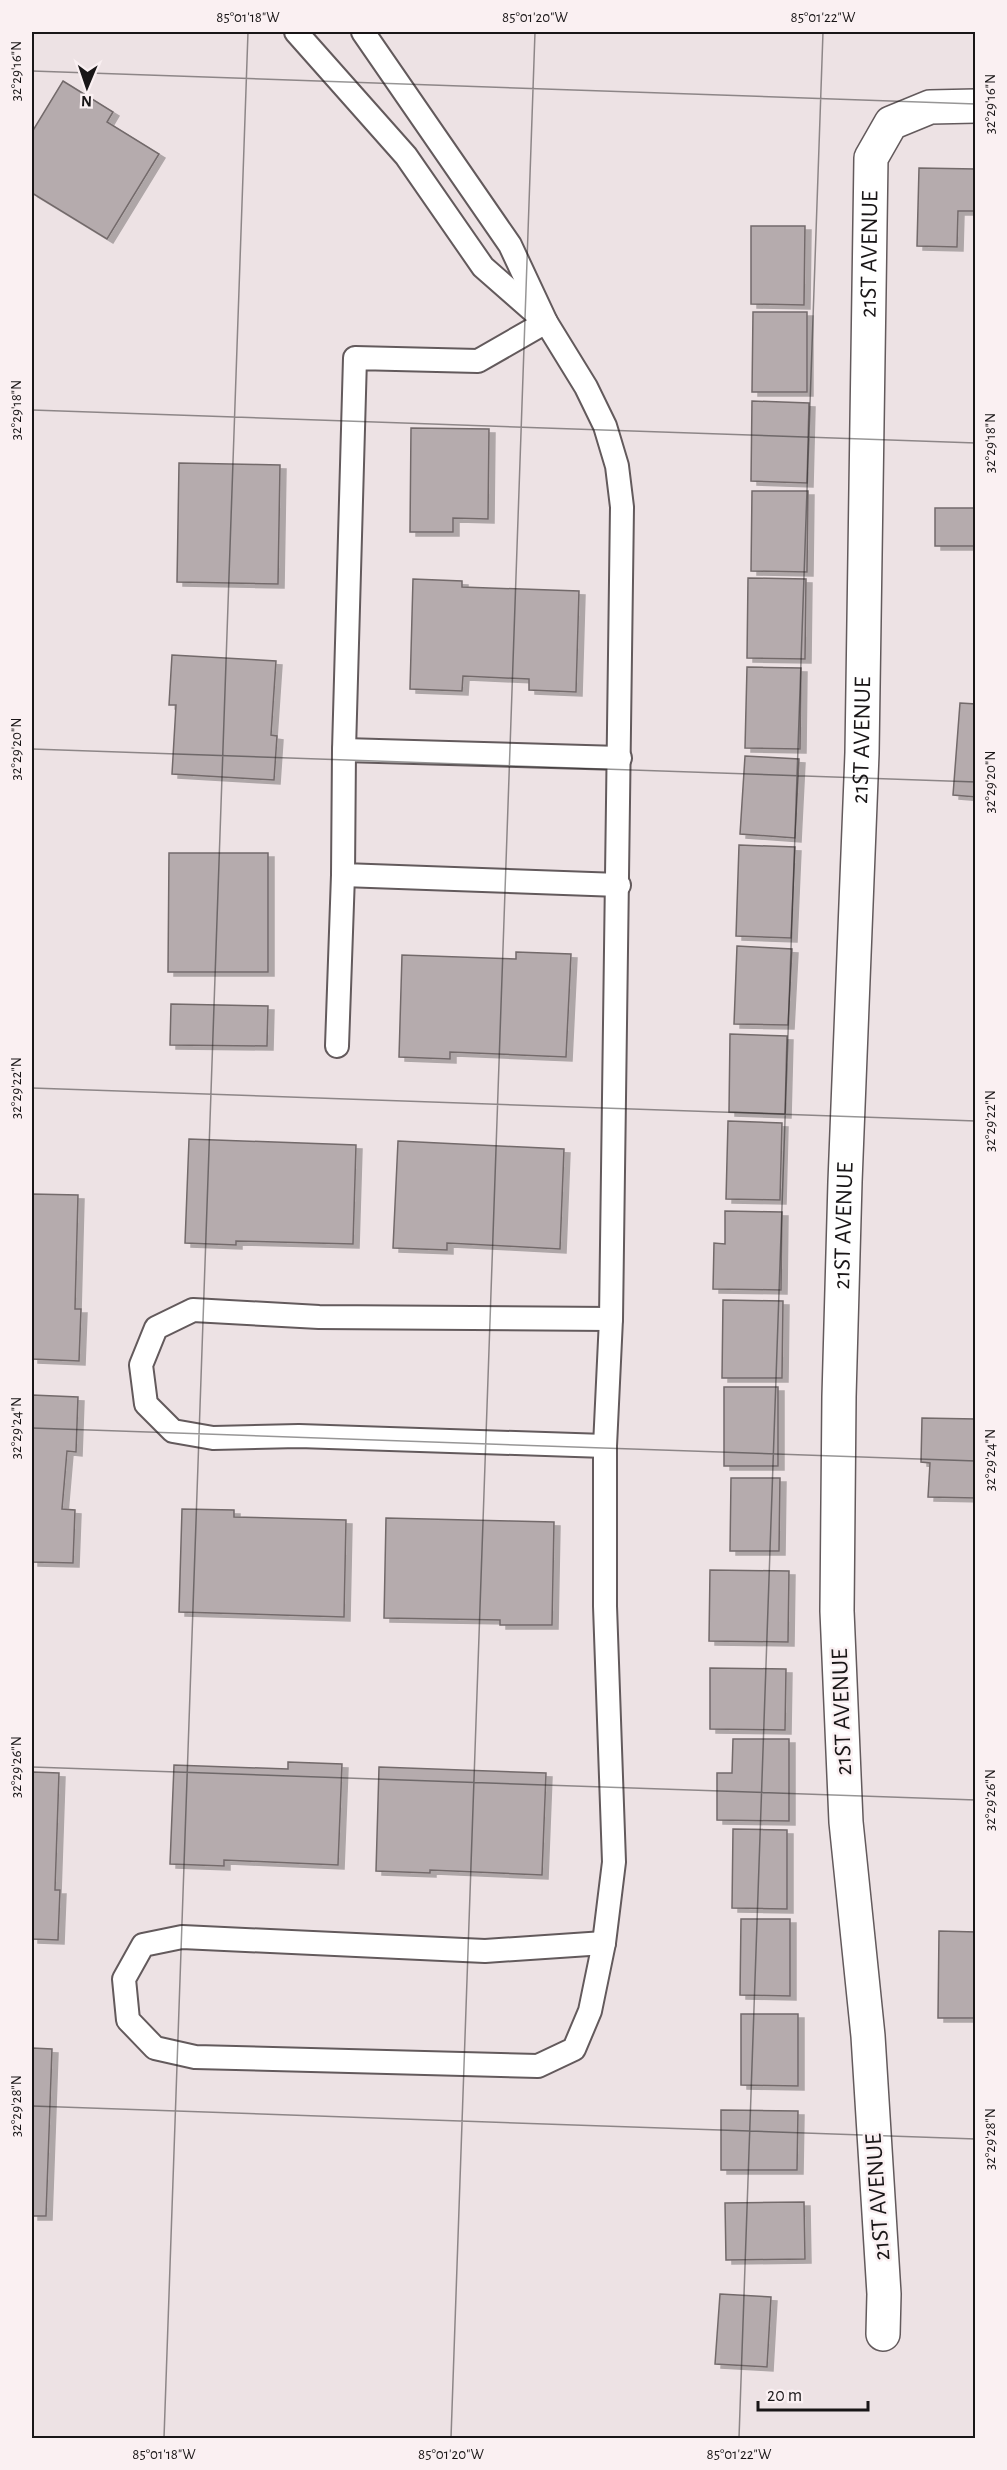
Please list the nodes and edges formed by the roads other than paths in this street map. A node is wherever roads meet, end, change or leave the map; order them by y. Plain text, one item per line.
1 (296, 32) edge
2 (363, 32) edge
3 (975, 106) edge
4 (546, 322) junction
5 (344, 750) junction
6 (620, 758) junction
7 (343, 875) junction
8 (619, 885) junction
9 (337, 1046) dead end
10 (611, 1319) junction
11 (605, 1446) junction
12 (604, 1943) junction
13 (883, 2334) dead end

1 - 4 lane
2 - 4 lane
3 - 13 street, 21ST AVENUE
4 - 5 lane
4 - 6 lane
5 - 6 lane
5 - 7 lane
6 - 8 lane
7 - 8 lane
7 - 9 lane
8 - 10 lane
10 - 11 lane
10 - 11 lane
11 - 12 lane
12 - 12 lane

